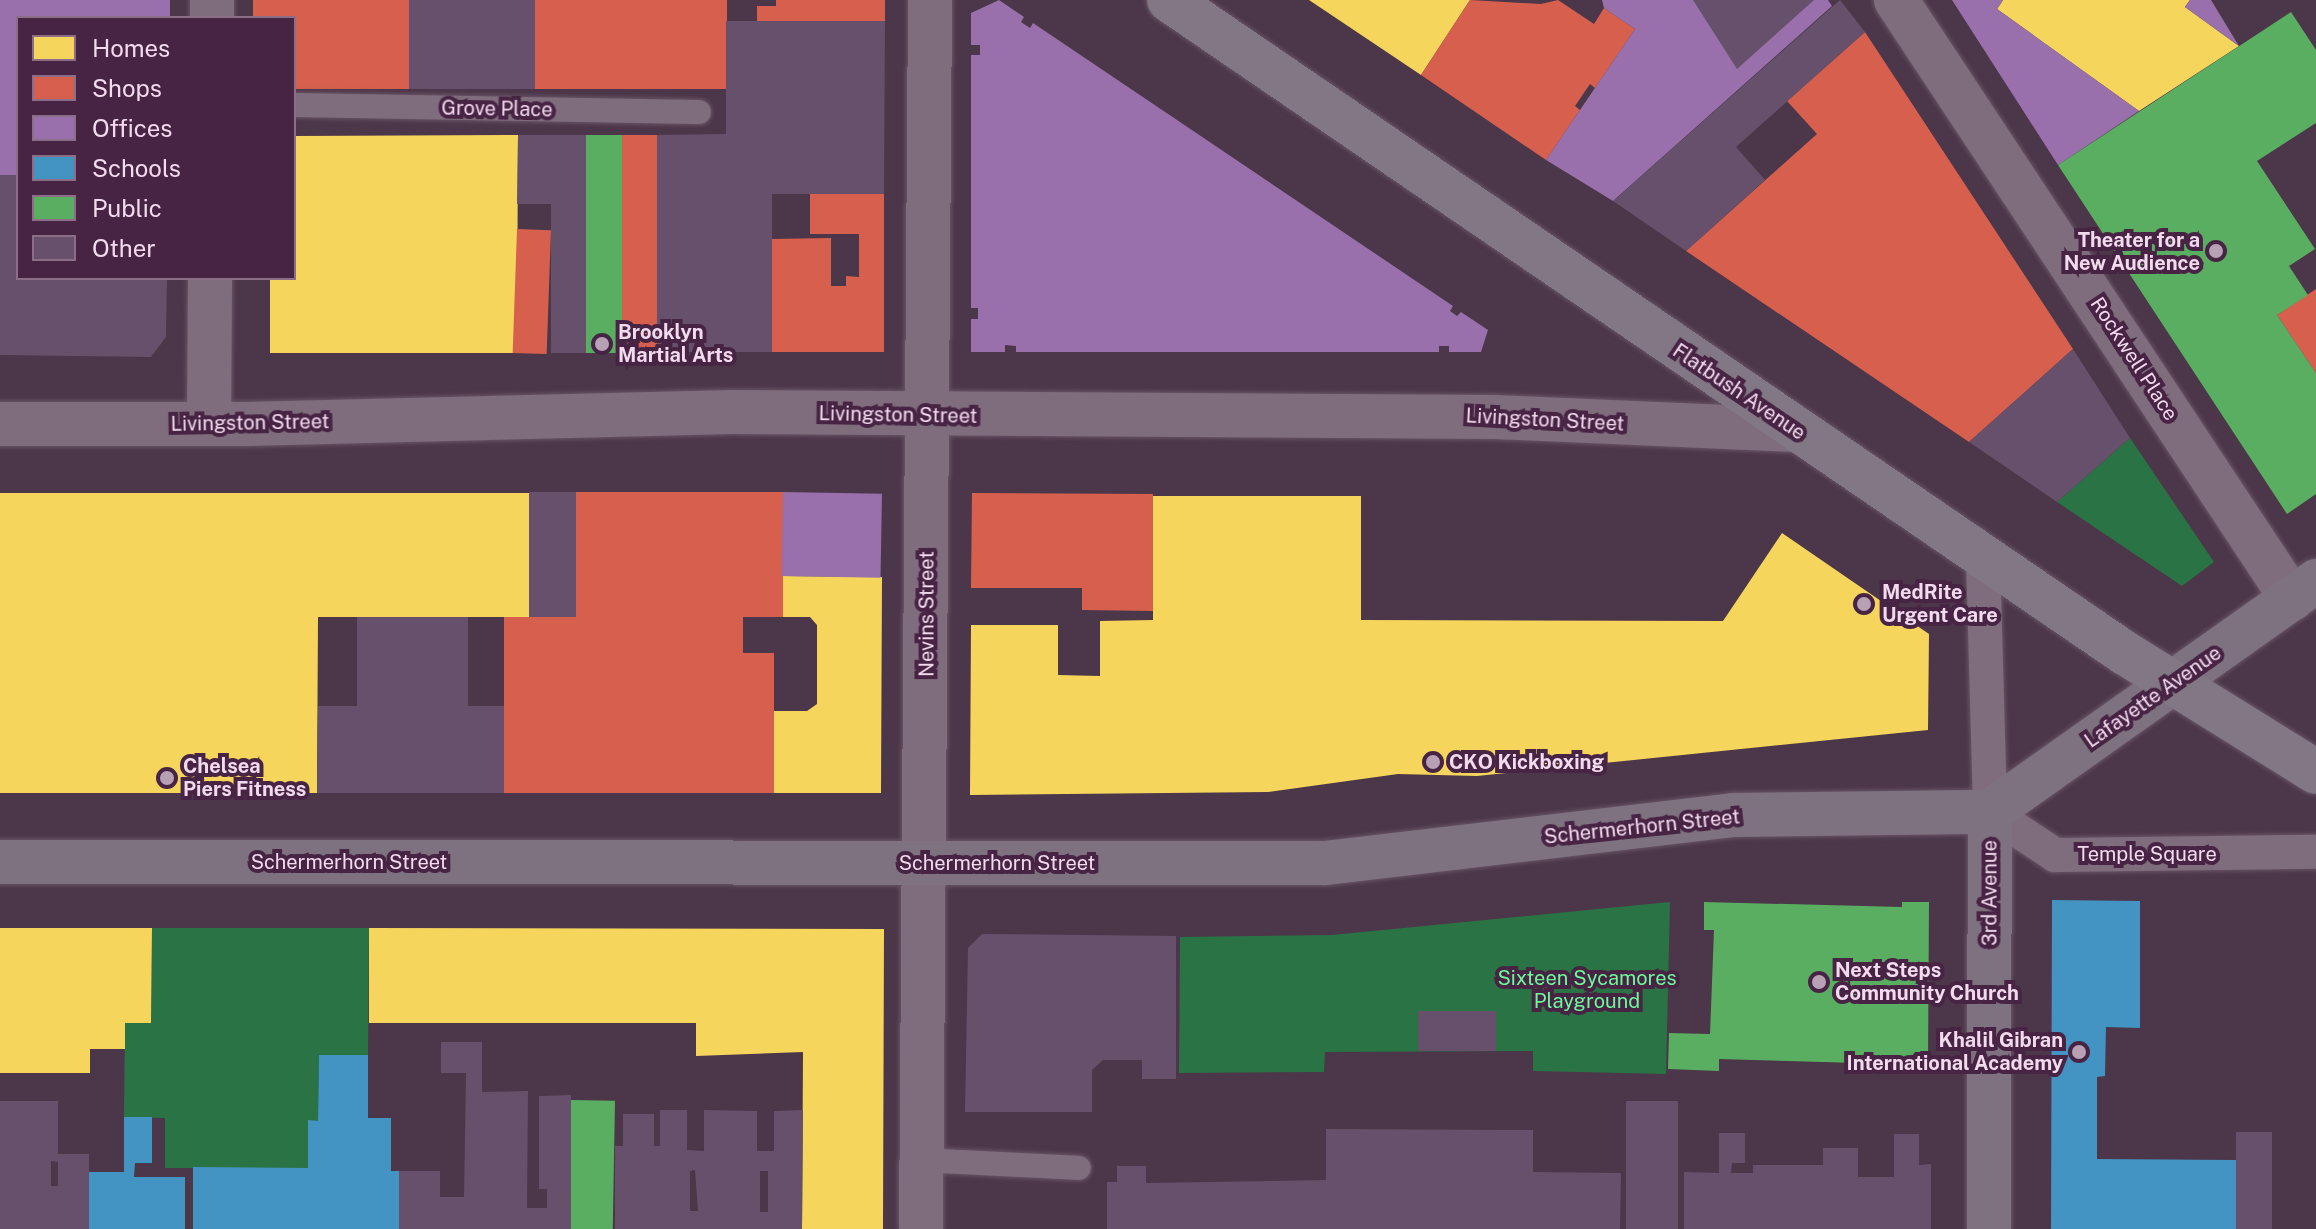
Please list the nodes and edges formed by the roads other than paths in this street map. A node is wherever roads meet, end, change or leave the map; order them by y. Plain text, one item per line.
1 (930, 0) edge
2 (1169, 0) edge
3 (1896, 0) edge
4 (296, 105) edge
5 (699, 112) dead end
6 (210, 280) edge
7 (926, 416) junction
8 (0, 424) edge
9 (209, 424) junction
10 (1795, 430) junction
11 (1983, 557) junction
12 (2304, 590) edge
13 (2171, 684) junction
14 (2316, 772) edge
15 (1990, 812) junction
16 (2316, 852) edge
17 (0, 862) edge
18 (926, 863) junction
19 (922, 1160) junction
20 (1079, 1168) dead end
21 (921, 1229) edge
22 (1989, 1229) edge

1 - 7 street, Nevins Street
2 - 10 main road, Flatbush Avenue
3 - 12 street, Rockwell Place
4 - 5 lane, Grove Place
6 - 9 street
7 - 9 street, Livingston Street
7 - 10 street, Livingston Street
7 - 18 street, Nevins Street
8 - 9 street, Livingston Street
10 - 11 main road, Flatbush Avenue
11 - 13 main road, Flatbush Avenue
11 - 15 street, 3rd Avenue
12 - 13 main road, Lafayette Avenue
13 - 14 main road, Flatbush Avenue
13 - 15 main road, Lafayette Avenue
15 - 16 street, Temple Square
15 - 18 main road, Schermerhorn Street
15 - 22 main road, 3rd Avenue
17 - 18 main road, Schermerhorn Street
18 - 19 street, Nevins Street
19 - 20 lane
19 - 21 street, Nevins Street

